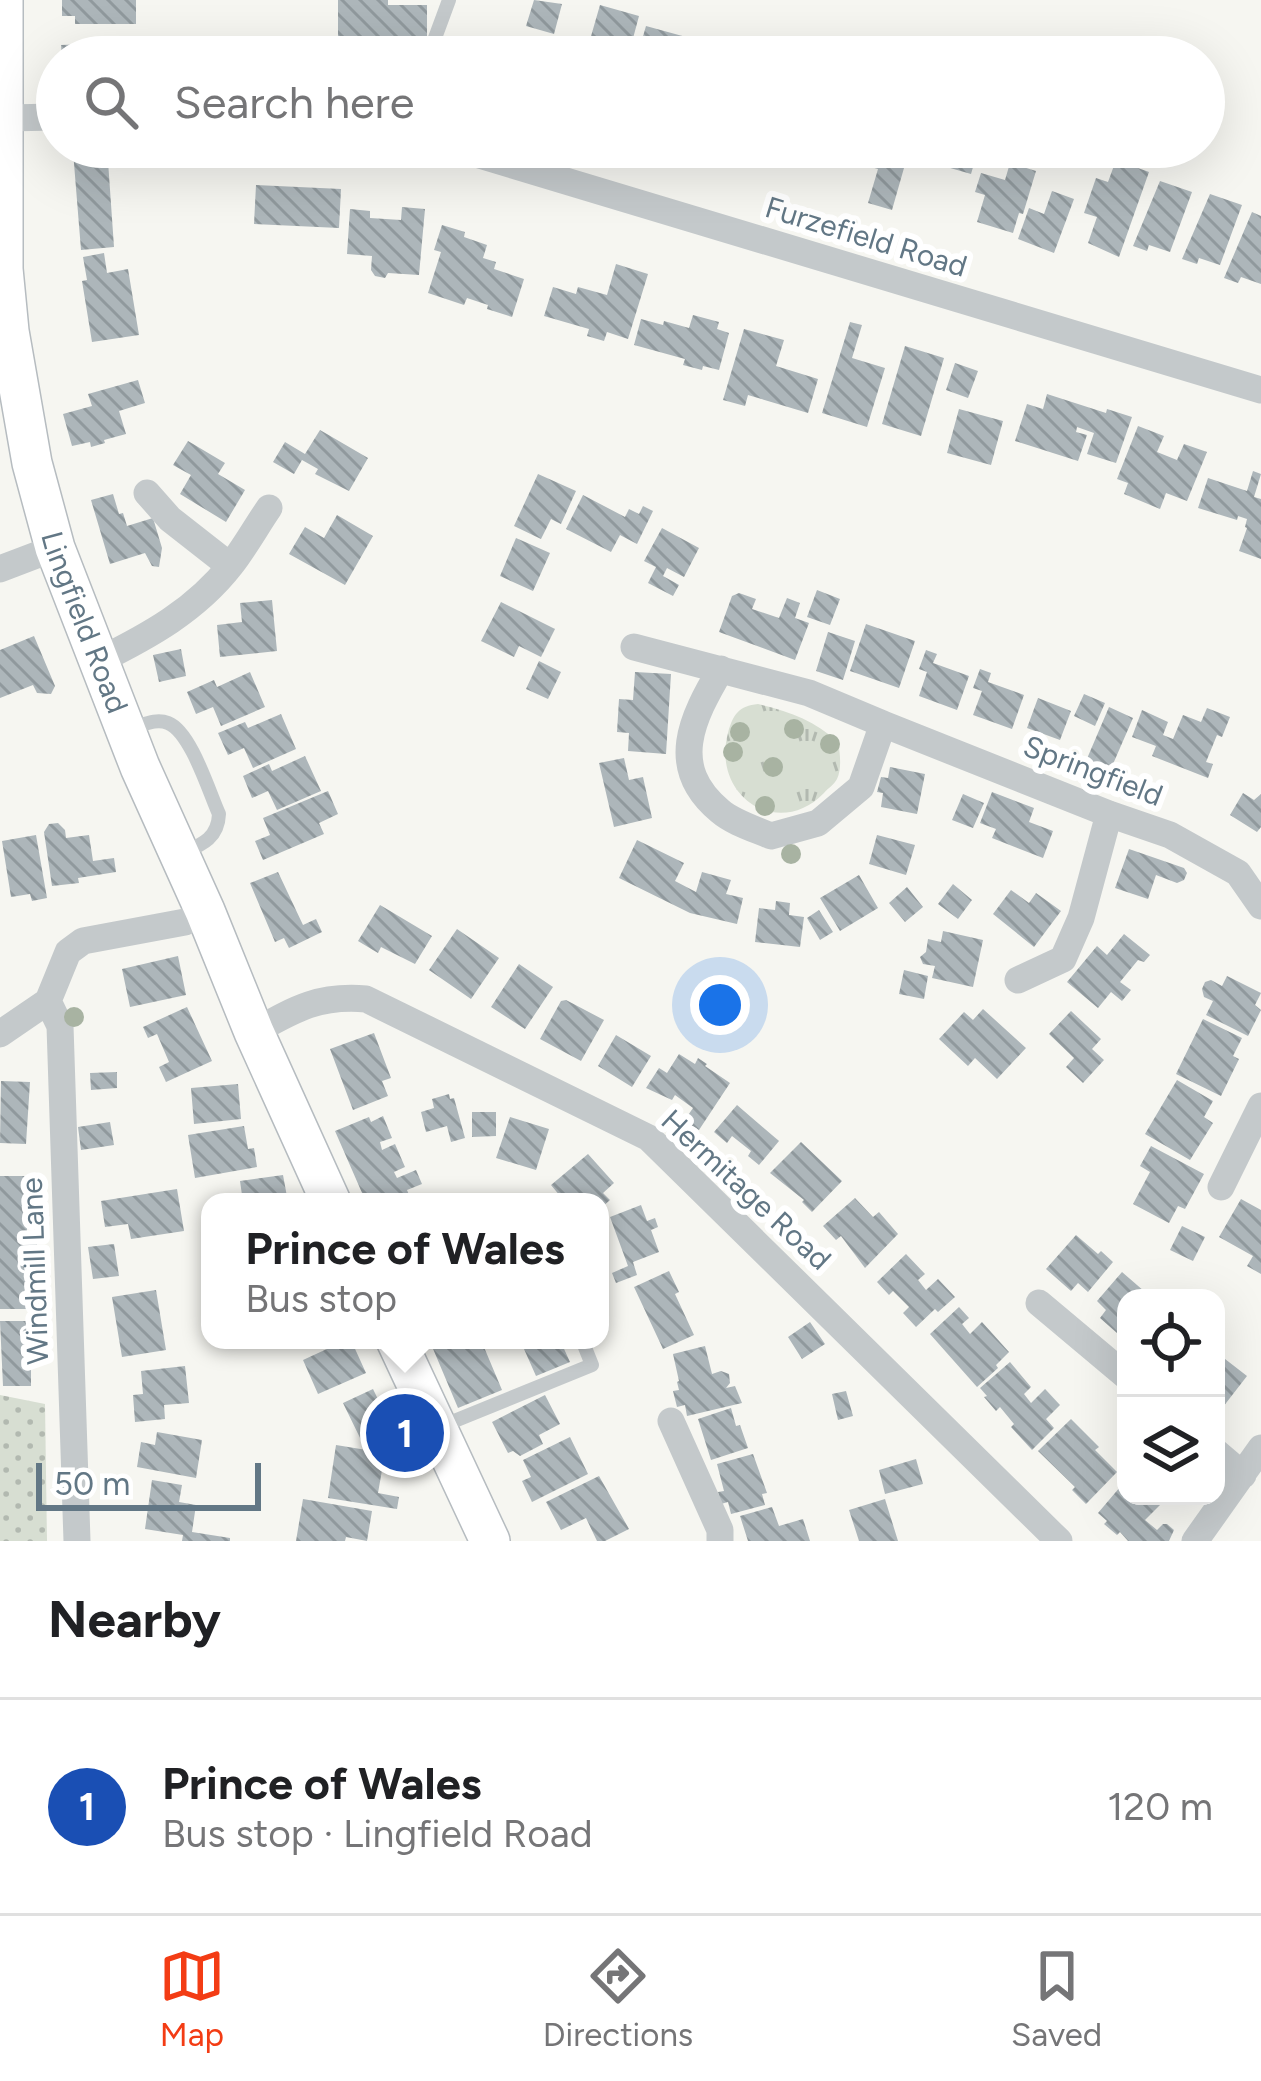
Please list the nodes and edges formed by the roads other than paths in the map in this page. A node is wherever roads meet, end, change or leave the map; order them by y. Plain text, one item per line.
1 (449, 0) edge
2 (3, 10) edge
3 (436, 36) edge
4 (36, 117) edge
5 (5, 118) junction
6 (523, 168) edge
7 (1261, 390) edge
8 (146, 493) dead end
9 (269, 508) dead end
10 (55, 548) junction
11 (230, 566) junction
12 (0, 568) edge
13 (634, 647) dead end
14 (98, 661) junction
15 (721, 669) junction
16 (883, 724) junction
17 (1108, 814) junction
18 (1261, 906) edge
19 (205, 911) junction
20 (1018, 980) dead end
21 (48, 1001) junction
22 (254, 1032) junction
23 (0, 1034) edge
24 (1261, 1106) edge
25 (1221, 1187) dead end
26 (327, 1193) edge
27 (1039, 1303) dead end
28 (400, 1349) edge
29 (586, 1349) edge
30 (1117, 1368) edge
31 (671, 1421) dead end
32 (437, 1428) junction
33 (1261, 1448) edge
34 (1225, 1460) edge
35 (1243, 1475) junction
36 (77, 1541) edge
37 (490, 1541) edge
38 (720, 1541) edge
39 (1059, 1541) edge
40 (1195, 1541) edge

1 - 3 lane
2 - 5 street, Lingfield Road
4 - 5 street
5 - 10 street, Lingfield Road
6 - 7 street, Furzefield Road
8 - 11 street
9 - 11 street
10 - 12 street
10 - 14 street, Lingfield Road
11 - 14 street
13 - 15 street, Springfield
14 - 19 street, Lingfield Road
15 - 16 street, Springfield
15 - 16 street
16 - 17 street, Springfield
17 - 18 street, Springfield
17 - 20 street
19 - 21 street
19 - 22 street, Lingfield Road
21 - 23 street
21 - 36 street, Windmill Lane
22 - 26 street, Lingfield Road
22 - 39 street, Hermitage Road
24 - 25 street
27 - 30 street
28 - 32 street
29 - 32 lane
31 - 38 street
32 - 37 street
33 - 35 street
34 - 35 street
35 - 40 street

